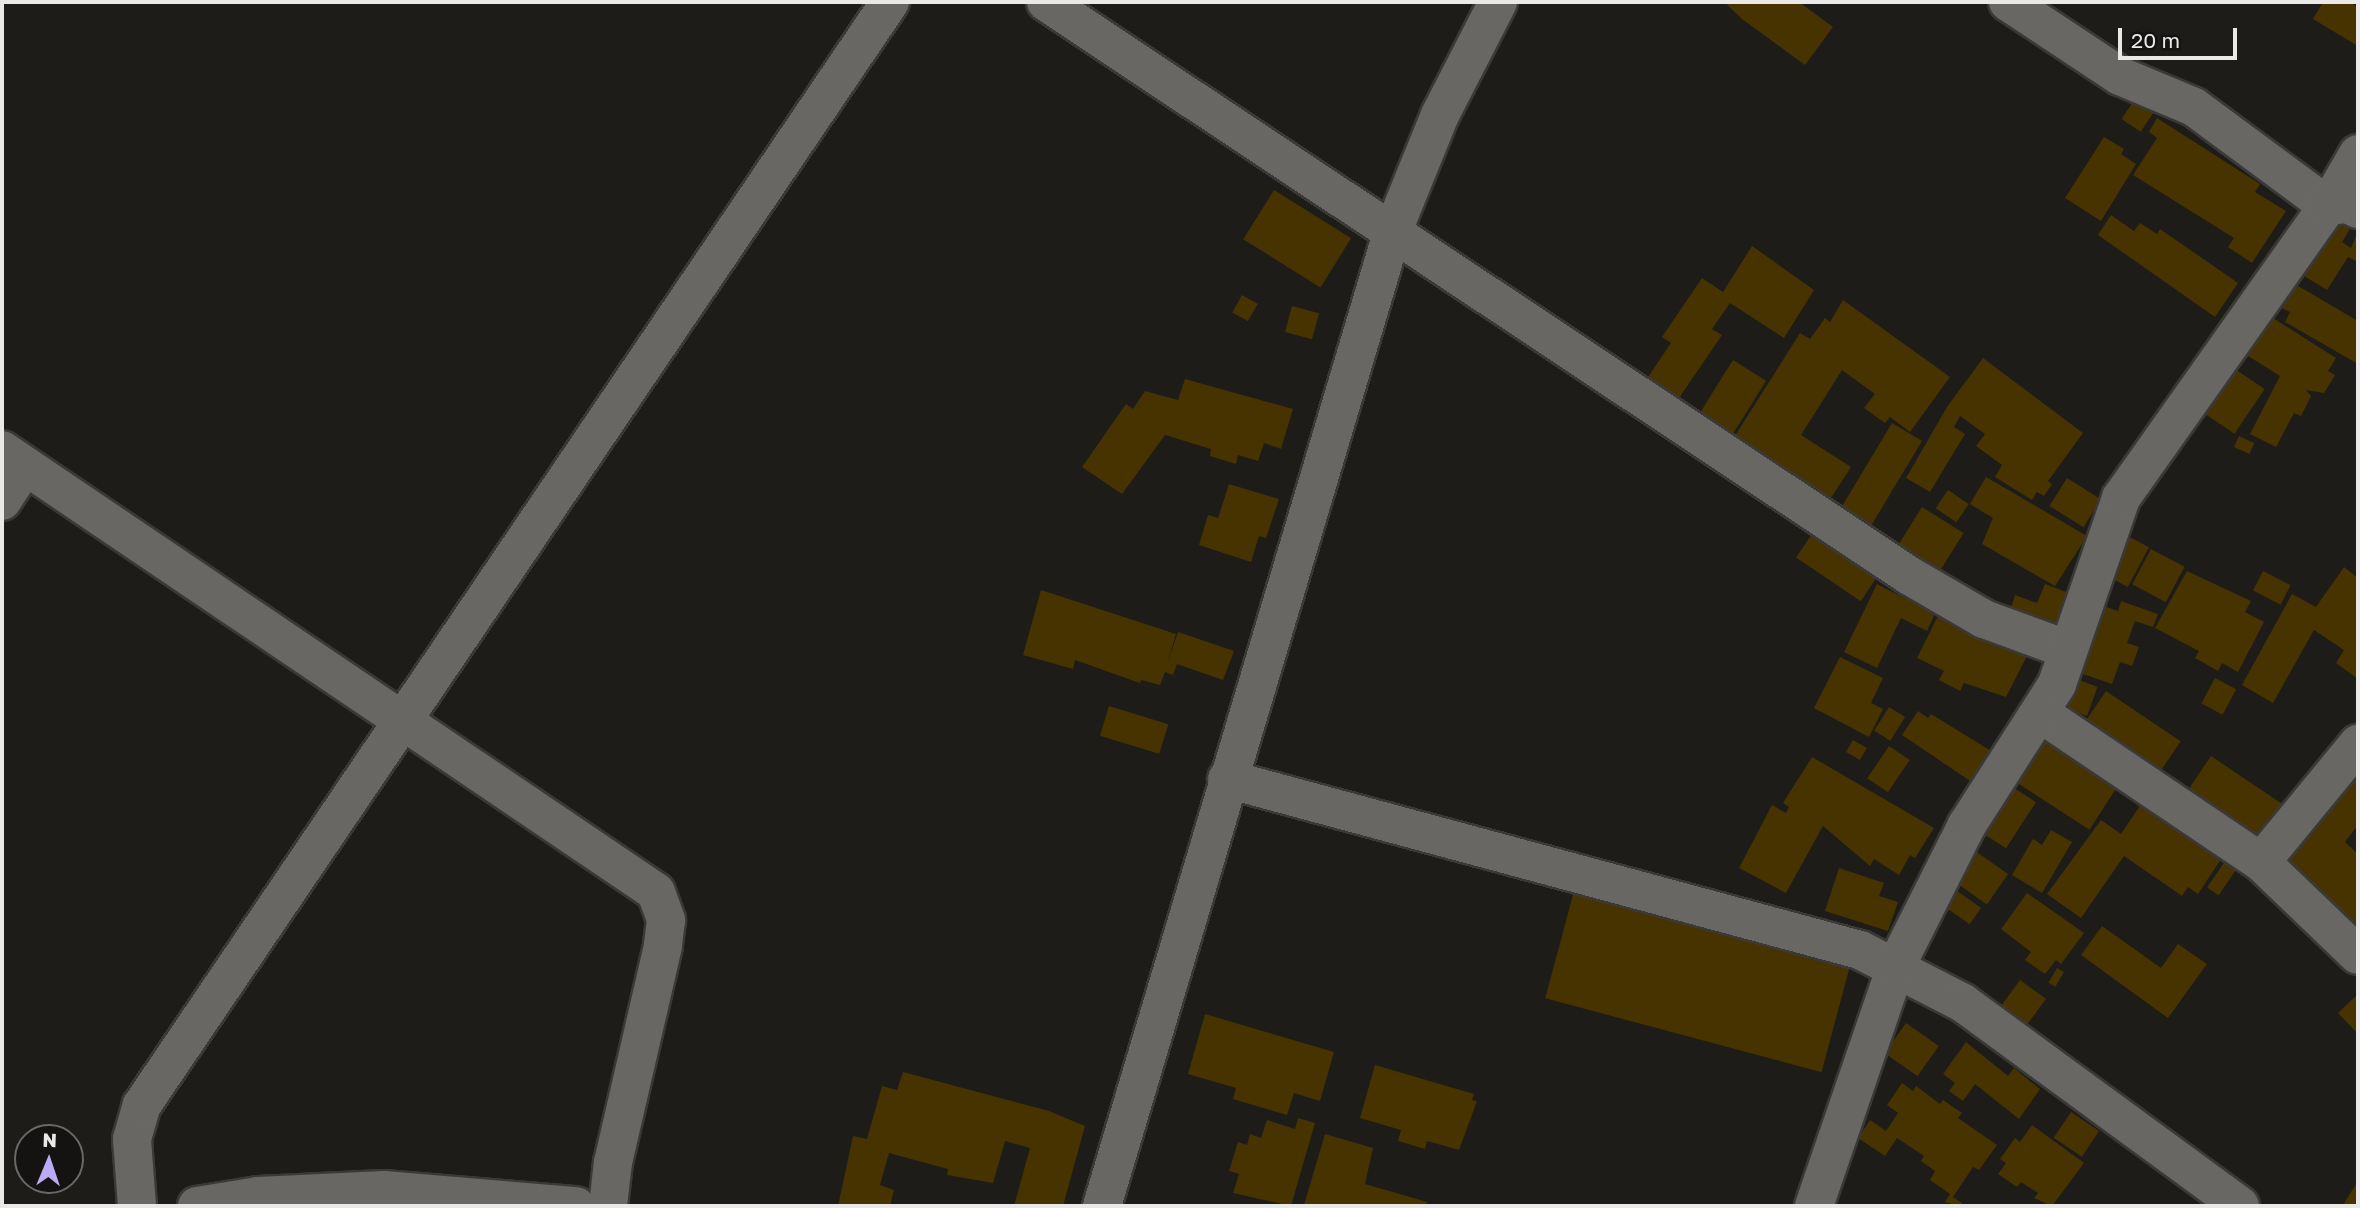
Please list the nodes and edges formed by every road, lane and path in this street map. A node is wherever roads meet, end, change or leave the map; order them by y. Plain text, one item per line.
1 (890, 2) edge
2 (1046, 2) edge
3 (1499, 2) edge
4 (2008, 2) edge
5 (2358, 154) edge
6 (2343, 208) edge
7 (1392, 233) junction
8 (13, 458) edge
9 (2, 501) edge
10 (2066, 649) junction
11 (2040, 713) junction
12 (402, 722) junction
13 (2358, 744) edge
14 (1227, 779) junction
15 (2261, 862) junction
16 (2358, 955) edge
17 (1896, 966) junction
18 (137, 1206) edge
19 (197, 1206) edge
20 (576, 1206) edge
21 (608, 1206) edge
22 (1102, 1206) edge
23 (1814, 1206) edge
24 (2240, 1206) edge

1 - 12 street
2 - 7 street
3 - 7 street
4 - 6 street
5 - 6 street
6 - 10 street
7 - 10 street
7 - 14 street
8 - 9 street
8 - 12 street
10 - 11 street
11 - 15 street
11 - 17 street
12 - 18 street
12 - 21 street
13 - 15 street
14 - 17 street
14 - 22 street
15 - 16 street
17 - 23 street
17 - 24 street
19 - 20 street

